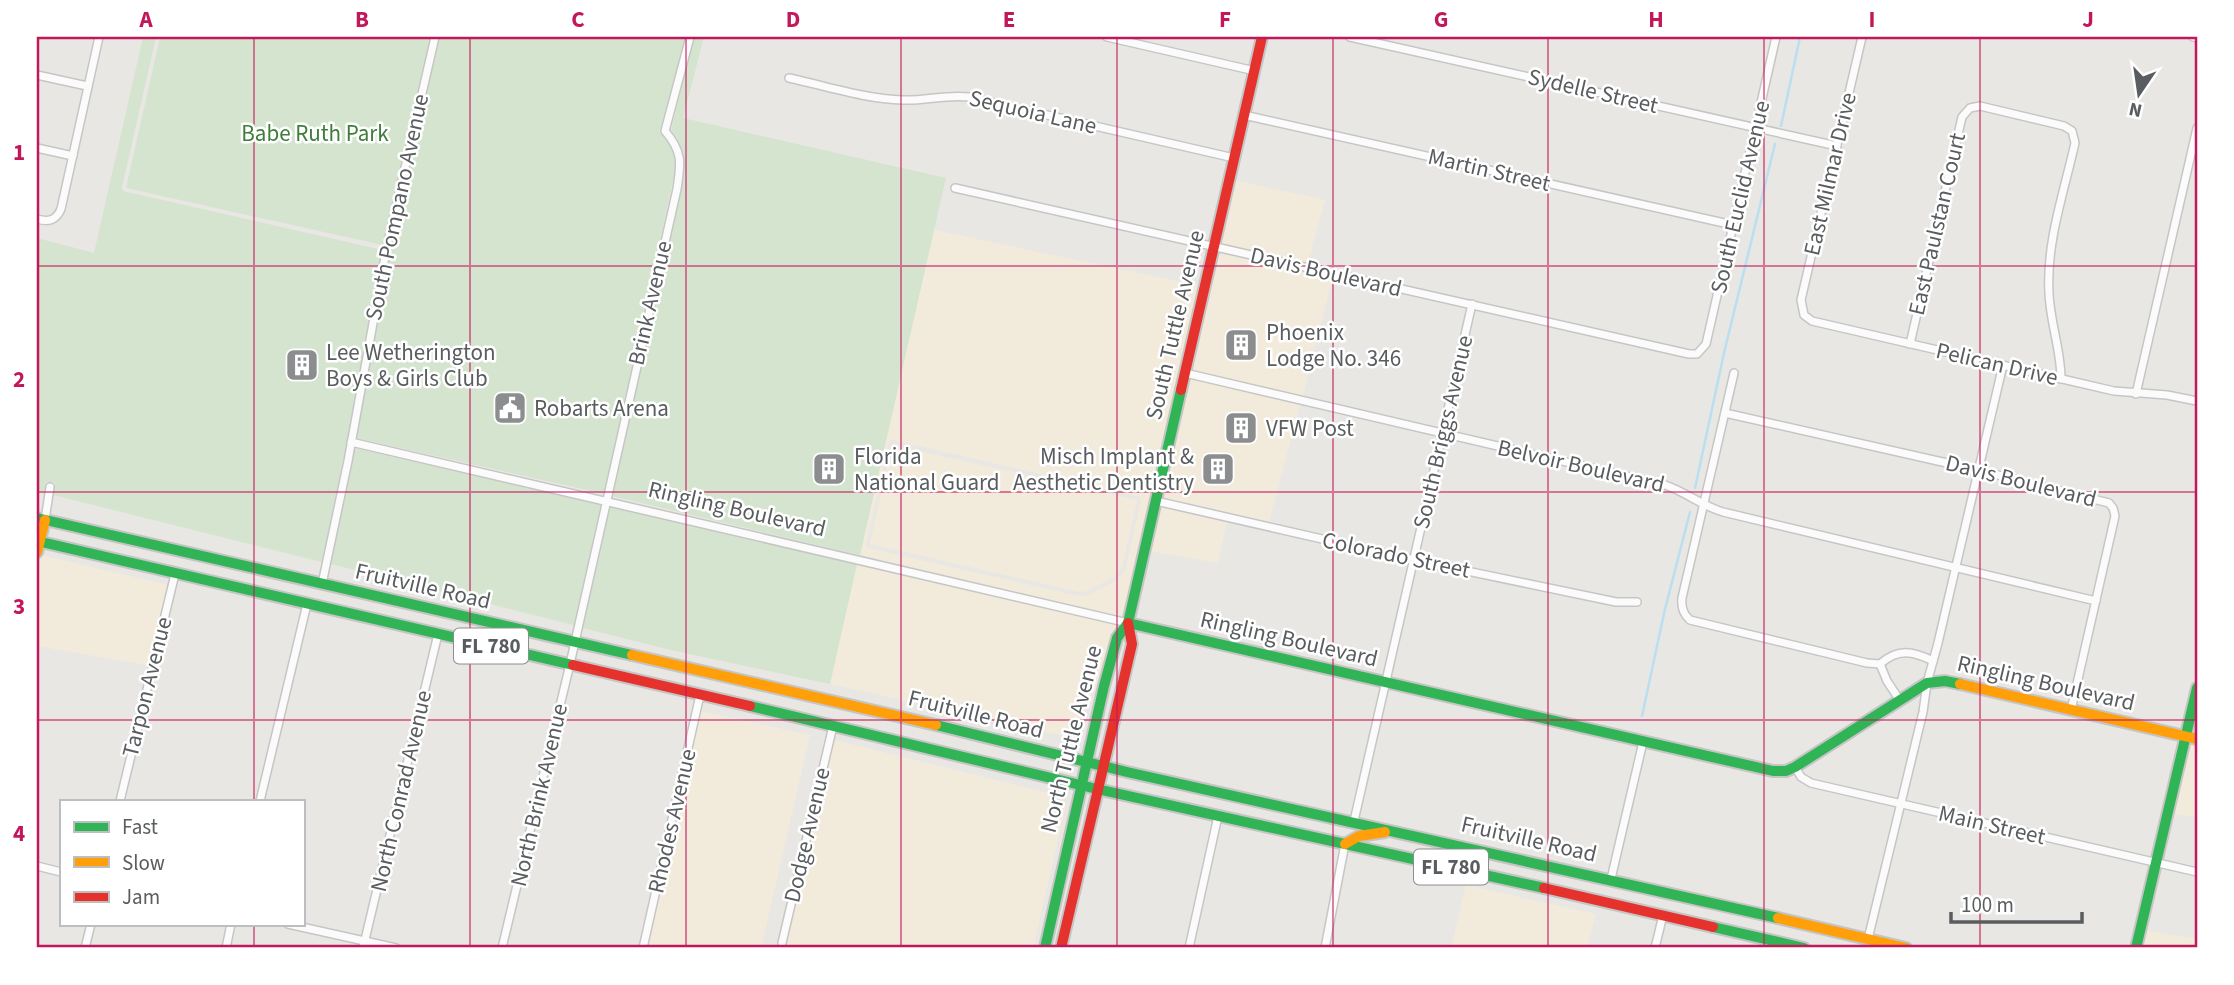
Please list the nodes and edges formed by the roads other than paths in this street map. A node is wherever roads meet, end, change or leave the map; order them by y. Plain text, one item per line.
1 (99, 37) edge
2 (435, 37) edge
3 (690, 37) edge
4 (1107, 37) edge
5 (1262, 37) edge
6 (1350, 37) edge
7 (1776, 37) edge
8 (1862, 37) edge
9 (1255, 71) junction
10 (37, 75) edge
11 (789, 78) dead end
12 (87, 86) junction
13 (1244, 115) junction
14 (1755, 128) junction
15 (2197, 128) edge
16 (1837, 146) junction
17 (37, 148) edge
18 (73, 156) junction
19 (1234, 158) junction
20 (2193, 164) edge
21 (955, 188) dead end
22 (37, 219) edge
23 (1733, 225) junction
24 (1214, 247) junction
25 (1472, 304) junction
26 (1802, 312) joint
27 (1910, 344) junction
28 (1697, 354) joint
29 (2003, 365) junction
30 (1185, 373) junction
31 (1734, 373) dead end
32 (2061, 379) junction
33 (2136, 394) junction
34 (2197, 401) edge
35 (1725, 413) junction
36 (1444, 434) junction
37 (351, 442) junction
38 (1978, 470) junction
39 (50, 487) dead end
40 (607, 500) junction
41 (1156, 501) junction
42 (1704, 505) junction
43 (41, 519) edge
44 (38, 545) edge
45 (1414, 560) junction
46 (1955, 568) junction
47 (175, 574) junction
48 (322, 584) junction
49 (2096, 601) junction
50 (1637, 602) dead end
51 (307, 604) junction
52 (1128, 623) junction
53 (438, 634) junction
54 (575, 641) junction
55 (1933, 661) junction
56 (570, 664) junction
57 (1880, 664) junction
58 (1386, 683) junction
59 (1927, 683) junction
60 (2197, 688) edge
61 (700, 695) junction
62 (1899, 699) junction
63 (2071, 710) junction
64 (833, 726) junction
65 (2192, 738) edge
66 (1643, 742) junction
67 (1086, 762) junction
68 (1103, 765) junction
69 (1795, 767) junction
70 (1081, 785) junction
71 (1097, 789) junction
72 (120, 800) edge
73 (260, 800) edge
74 (1900, 804) junction
75 (1219, 817) junction
76 (1354, 821) junction
77 (1402, 832) junction
78 (1345, 844) junction
79 (2158, 863) junction
80 (37, 866) edge
81 (60, 872) edge
82 (2197, 872) edge
83 (1611, 879) junction
84 (1663, 915) junction
85 (90, 926) edge
86 (231, 926) edge
87 (295, 926) edge
88 (1868, 939) junction
89 (782, 943) dead end
90 (1757, 943) edge
91 (364, 945) edge
92 (85, 948) edge
93 (226, 948) edge
94 (396, 948) edge
95 (502, 948) edge
96 (643, 948) edge
97 (1045, 948) edge
98 (1061, 948) edge
99 (1189, 948) edge
100 (1325, 948) edge
101 (1655, 948) edge
102 (1804, 948) edge
103 (1906, 948) edge
104 (2136, 948) edge

1 - 12 street
2 - 37 street, South Pompano Avenue
3 - 40 street, Brink Avenue
4 - 9 street
5 - 9 main road, South Tuttle Avenue
6 - 14 street, Sydelle Street
7 - 14 street, South Euclid Avenue
8 - 16 street, East Milmar Drive
9 - 13 main road, South Tuttle Avenue
10 - 12 street
11 - 19 street, Sequoia Lane
12 - 18 street
13 - 19 main road, South Tuttle Avenue
13 - 23 street, Martin Street
14 - 16 street, Sydelle Street
14 - 23 street, South Euclid Avenue
15 - 20 street
16 - 26 street, East Milmar Drive
17 - 18 street
18 - 22 street
19 - 24 main road, South Tuttle Avenue
20 - 33 street
21 - 24 street, Davis Boulevard
23 - 28 street, South Euclid Avenue
24 - 25 street, Davis Boulevard
24 - 30 main road, South Tuttle Avenue
25 - 28 street, Davis Boulevard
25 - 36 street, South Briggs Avenue
26 - 27 street, Pelican Drive
27 - 29 street, Pelican Drive
27 - 32 street, East Paulstan Court
29 - 32 street, Pelican Drive
29 - 38 street
30 - 36 street, Belvoir Boulevard
30 - 41 main road, South Tuttle Avenue
31 - 35 street
32 - 33 street, Pelican Drive
33 - 34 street, Pelican Drive
35 - 38 street, Davis Boulevard
35 - 42 street
36 - 42 street, Belvoir Boulevard
36 - 45 street, South Briggs Avenue
37 - 40 street, Ringling Boulevard
37 - 48 street, South Pompano Avenue
38 - 46 street
38 - 49 street, Davis Boulevard
39 - 43 street
40 - 52 street, Ringling Boulevard
40 - 54 street, Brink Avenue
41 - 45 street, Colorado Street
41 - 52 main road, South Tuttle Avenue
42 - 46 street, Belvoir Boulevard
42 - 57 street
43 - 44 main road
43 - 48 main road, Fruitville Road / FL 780
44 - 47 main road, Fruitville Road / FL 780
45 - 50 street, Colorado Street
45 - 58 street, South Briggs Avenue
46 - 49 street, Belvoir Boulevard
46 - 55 street
47 - 51 main road, Fruitville Road / FL 780
47 - 72 street, Tarpon Avenue
48 - 54 main road, Fruitville Road / FL 780
49 - 63 street, Davis Boulevard
51 - 53 main road, Fruitville Road / FL 780
51 - 73 street
52 - 58 main road, Ringling Boulevard
52 - 67 main road, North Tuttle Avenue
52 - 68 main road, North Tuttle Avenue
53 - 56 main road, Fruitville Road / FL 780
53 - 91 street, North Conrad Avenue
54 - 56 street, North Brink Avenue
54 - 67 main road, Fruitville Road / FL 780
55 - 57 street
55 - 59 street
56 - 61 main road, Fruitville Road / FL 780
56 - 95 street, North Brink Avenue
57 - 62 street
58 - 66 main road, Ringling Boulevard
58 - 76 street, South Briggs Avenue
59 - 62 main road, Ringling Boulevard
59 - 63 main road, Ringling Boulevard
59 - 74 street
60 - 65 main road
61 - 64 main road, Fruitville Road / FL 780
61 - 96 street, Rhodes Avenue
62 - 69 main road, Ringling Boulevard
63 - 65 main road, Ringling Boulevard
64 - 70 main road, Fruitville Road / FL 780
64 - 89 street, Dodge Avenue
65 - 79 main road
66 - 69 main road, Ringling Boulevard
66 - 83 street
67 - 68 main road, Fruitville Road / FL 780
67 - 70 main road, North Tuttle Avenue
68 - 71 main road, North Tuttle Avenue
68 - 76 main road, Fruitville Road / FL 780
69 - 74 street, Main Street
70 - 71 main road, Fruitville Road / FL 780
70 - 97 main road, North Tuttle Avenue
71 - 75 main road, Fruitville Road / FL 780
71 - 98 main road, North Tuttle Avenue
74 - 79 street, Main Street
74 - 88 street
75 - 78 main road, Fruitville Road / FL 780
75 - 99 street
76 - 77 main road, Fruitville Road / FL 780
77 - 78 main road
77 - 83 main road, Fruitville Road / FL 780
78 - 84 main road, Fruitville Road / FL 780
78 - 100 street
79 - 82 street, Main Street
79 - 104 main road
80 - 81 street
83 - 88 main road, Fruitville Road / FL 780
84 - 90 main road, Fruitville Road / FL 780
84 - 101 street
85 - 92 street
86 - 93 street
87 - 91 street
88 - 103 main road, Fruitville Road / FL 780
90 - 102 main road, Fruitville Road / FL 780
91 - 94 street

